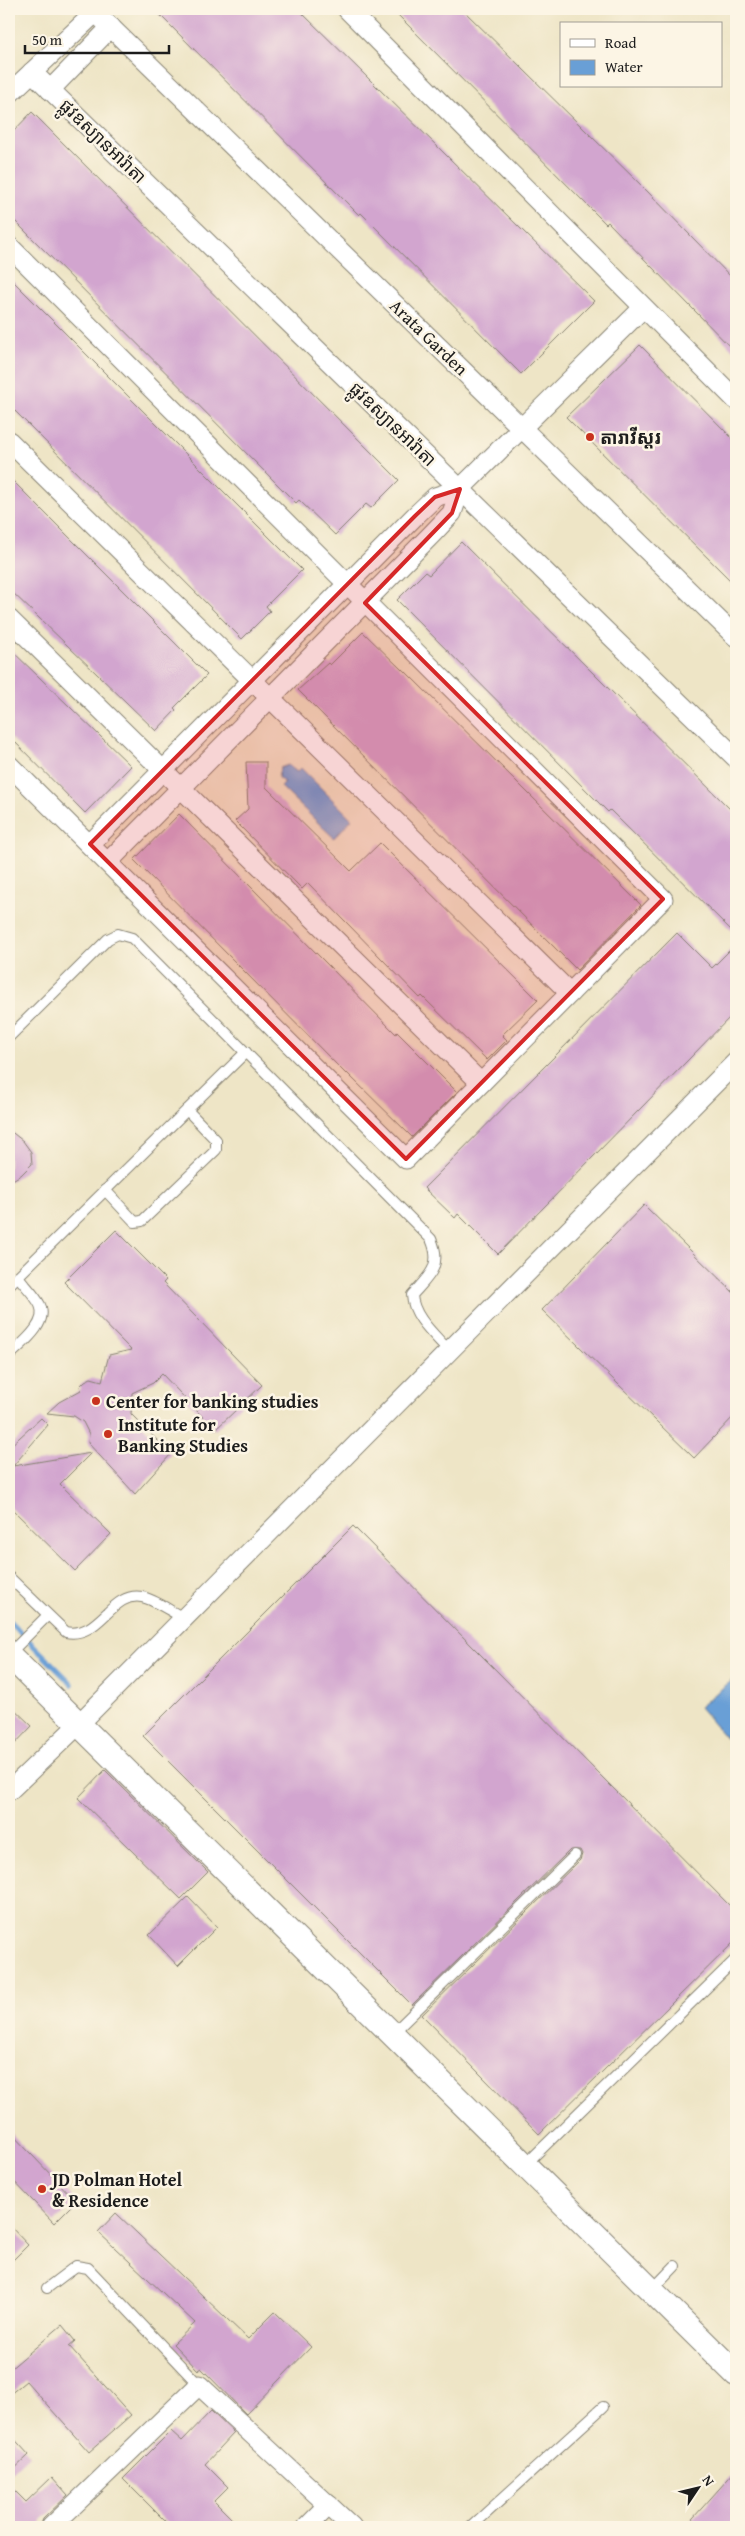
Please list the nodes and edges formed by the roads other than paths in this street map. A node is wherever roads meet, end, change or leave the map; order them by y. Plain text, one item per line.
1 (347, 9) edge
2 (97, 11) edge
3 (117, 32) junction
4 (32, 72) junction
5 (50, 90) junction
6 (9, 94) edge
7 (9, 246) edge
8 (643, 308) junction
9 (736, 400) edge
10 (522, 427) junction
11 (9, 441) edge
12 (460, 490) junction
13 (347, 584) junction
14 (365, 603) junction
15 (9, 619) edge
16 (736, 637) edge
17 (252, 680) junction
18 (270, 697) junction
19 (736, 758) edge
20 (9, 765) edge
21 (163, 769) junction
22 (182, 789) junction
23 (90, 844) junction
24 (108, 862) junction
25 (570, 993) junction
26 (9, 1037) edge
27 (246, 1052) junction
28 (736, 1062) edge
29 (481, 1083) junction
30 (187, 1110) junction
31 (105, 1190) junction
32 (18, 1276) junction
33 (9, 1285) edge
34 (449, 1351) junction
35 (9, 1356) edge
36 (9, 1577) edge
37 (47, 1616) junction
38 (184, 1618) junction
39 (11, 1652) edge
40 (79, 1724) junction
41 (10, 1789) edge
42 (575, 1855) dead end
43 (736, 1959) edge
44 (393, 2033) junction
45 (525, 2165) junction
46 (676, 2266) dead end
47 (48, 2288) dead end
48 (652, 2290) junction
49 (736, 2374) edge
50 (199, 2385) junction
51 (603, 2407) dead end
52 (329, 2505) junction
53 (51, 2527) edge
54 (307, 2527) edge
55 (352, 2527) edge
56 (471, 2527) edge

1 - 8 street
2 - 3 street, Arata Garden
2 - 4 street
3 - 5 street
3 - 10 street, Arata Garden
4 - 5 street, ផ្លូវឧស្យានអារ៉ាតា
4 - 6 street
5 - 12 street, ផ្លូវឧស្យានអារ៉ាតា
7 - 13 street
8 - 9 street
8 - 10 street
10 - 12 street
10 - 16 street, Arata Garden
11 - 17 street
12 - 13 street
12 - 14 street
12 - 19 street, ផ្លូវឧស្យានអារ៉ាតា
13 - 14 street
13 - 17 street
14 - 18 street
14 - 25 street
15 - 21 street
17 - 18 street
17 - 21 street
18 - 22 street
18 - 25 street
20 - 23 street
21 - 22 street
21 - 23 street
22 - 24 street
22 - 29 street
23 - 24 street
24 - 29 street
25 - 29 street
26 - 27 lane
27 - 30 lane
27 - 34 lane
28 - 34 street
30 - 31 lane
30 - 31 lane
31 - 32 lane
32 - 33 lane
32 - 35 lane
34 - 38 street
36 - 37 lane
37 - 38 lane
37 - 39 lane
38 - 40 street
39 - 40 street
40 - 41 street
40 - 44 street
42 - 44 lane
43 - 45 lane
44 - 45 street
45 - 48 street
46 - 48 lane
47 - 50 lane
48 - 49 street
50 - 52 street
50 - 53 street
51 - 56 lane
52 - 54 street
52 - 55 street

